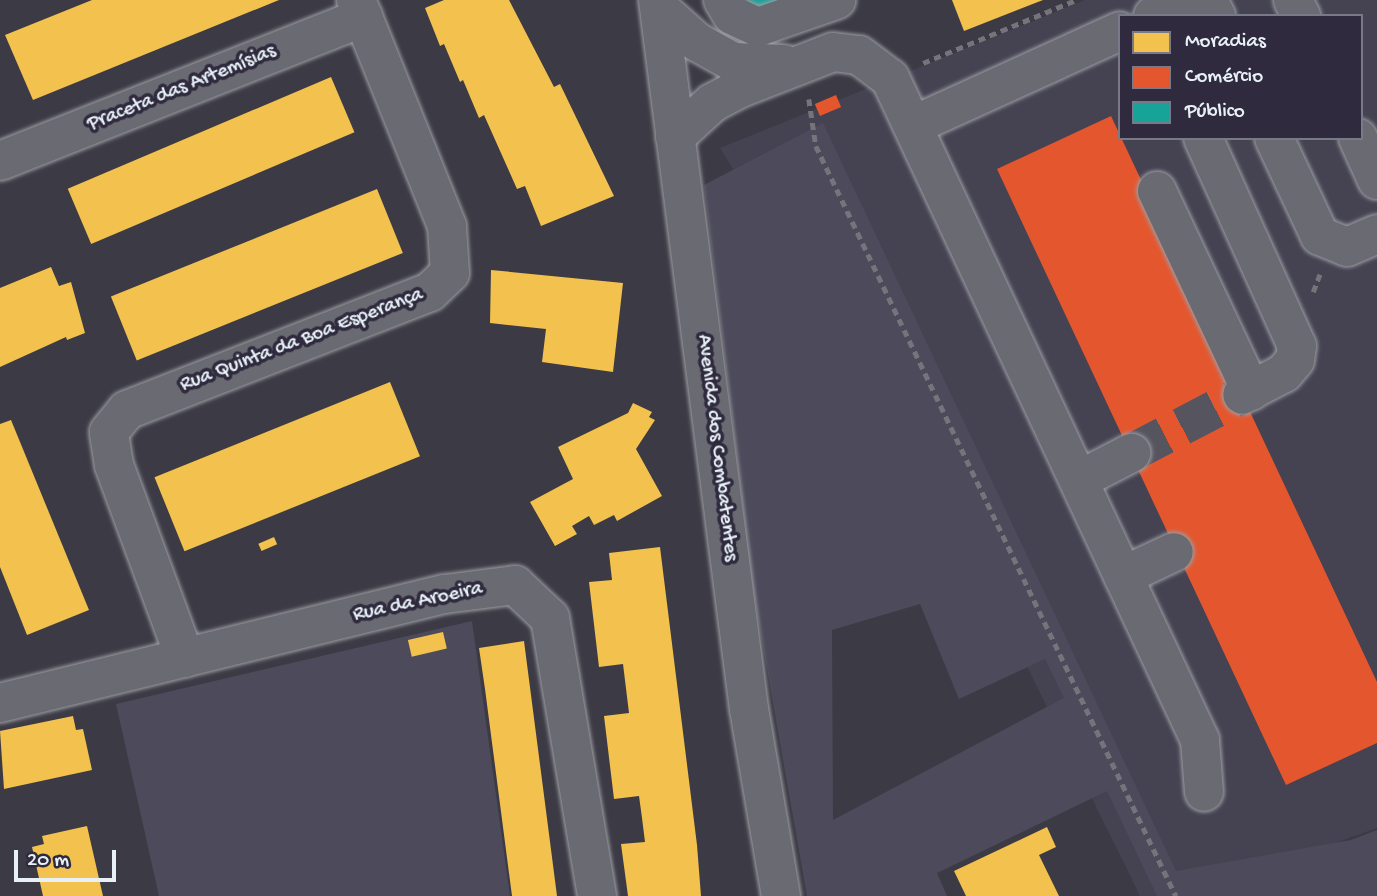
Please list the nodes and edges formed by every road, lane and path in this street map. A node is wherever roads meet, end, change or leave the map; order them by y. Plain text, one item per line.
1 (723, 0) edge
2 (836, 0) edge
3 (1076, 0) edge
4 (1185, 0) edge
5 (659, 5) edge
6 (360, 9) edge
7 (1157, 14) edge
8 (1118, 32) edge
9 (804, 63) junction
10 (890, 78) junction
11 (914, 125) junction
12 (675, 137) junction
13 (1204, 140) edge
14 (1275, 140) edge
15 (1359, 140) edge
16 (0, 161) edge
17 (1377, 180) edge
18 (1157, 191) dead end
19 (1377, 234) edge
20 (1130, 453) tunnel mouth
21 (1079, 481) junction
22 (1174, 552) dead end
23 (1123, 576) junction
24 (185, 658) junction
25 (0, 703) edge
26 (1204, 792) dead end
27 (597, 896) edge
28 (781, 896) edge
29 (1176, 896) edge

1 - 2 street
3 - 10 path
4 - 7 street
5 - 9 street
5 - 12 street, Avenida dos Combatentes
6 - 16 street, Praceta das Artemísias
6 - 24 street, Rua Quinta da Boa Esperança
8 - 11 street
9 - 10 street
9 - 12 street
9 - 29 path
10 - 11 street
11 - 21 street
12 - 28 street, Avenida dos Combatentes
13 - 18 street
14 - 19 street
15 - 17 street
20 - 21 street
21 - 23 street
22 - 23 street
23 - 26 street
24 - 25 street, Rua da Aroeira
24 - 27 street, Rua da Aroeira

